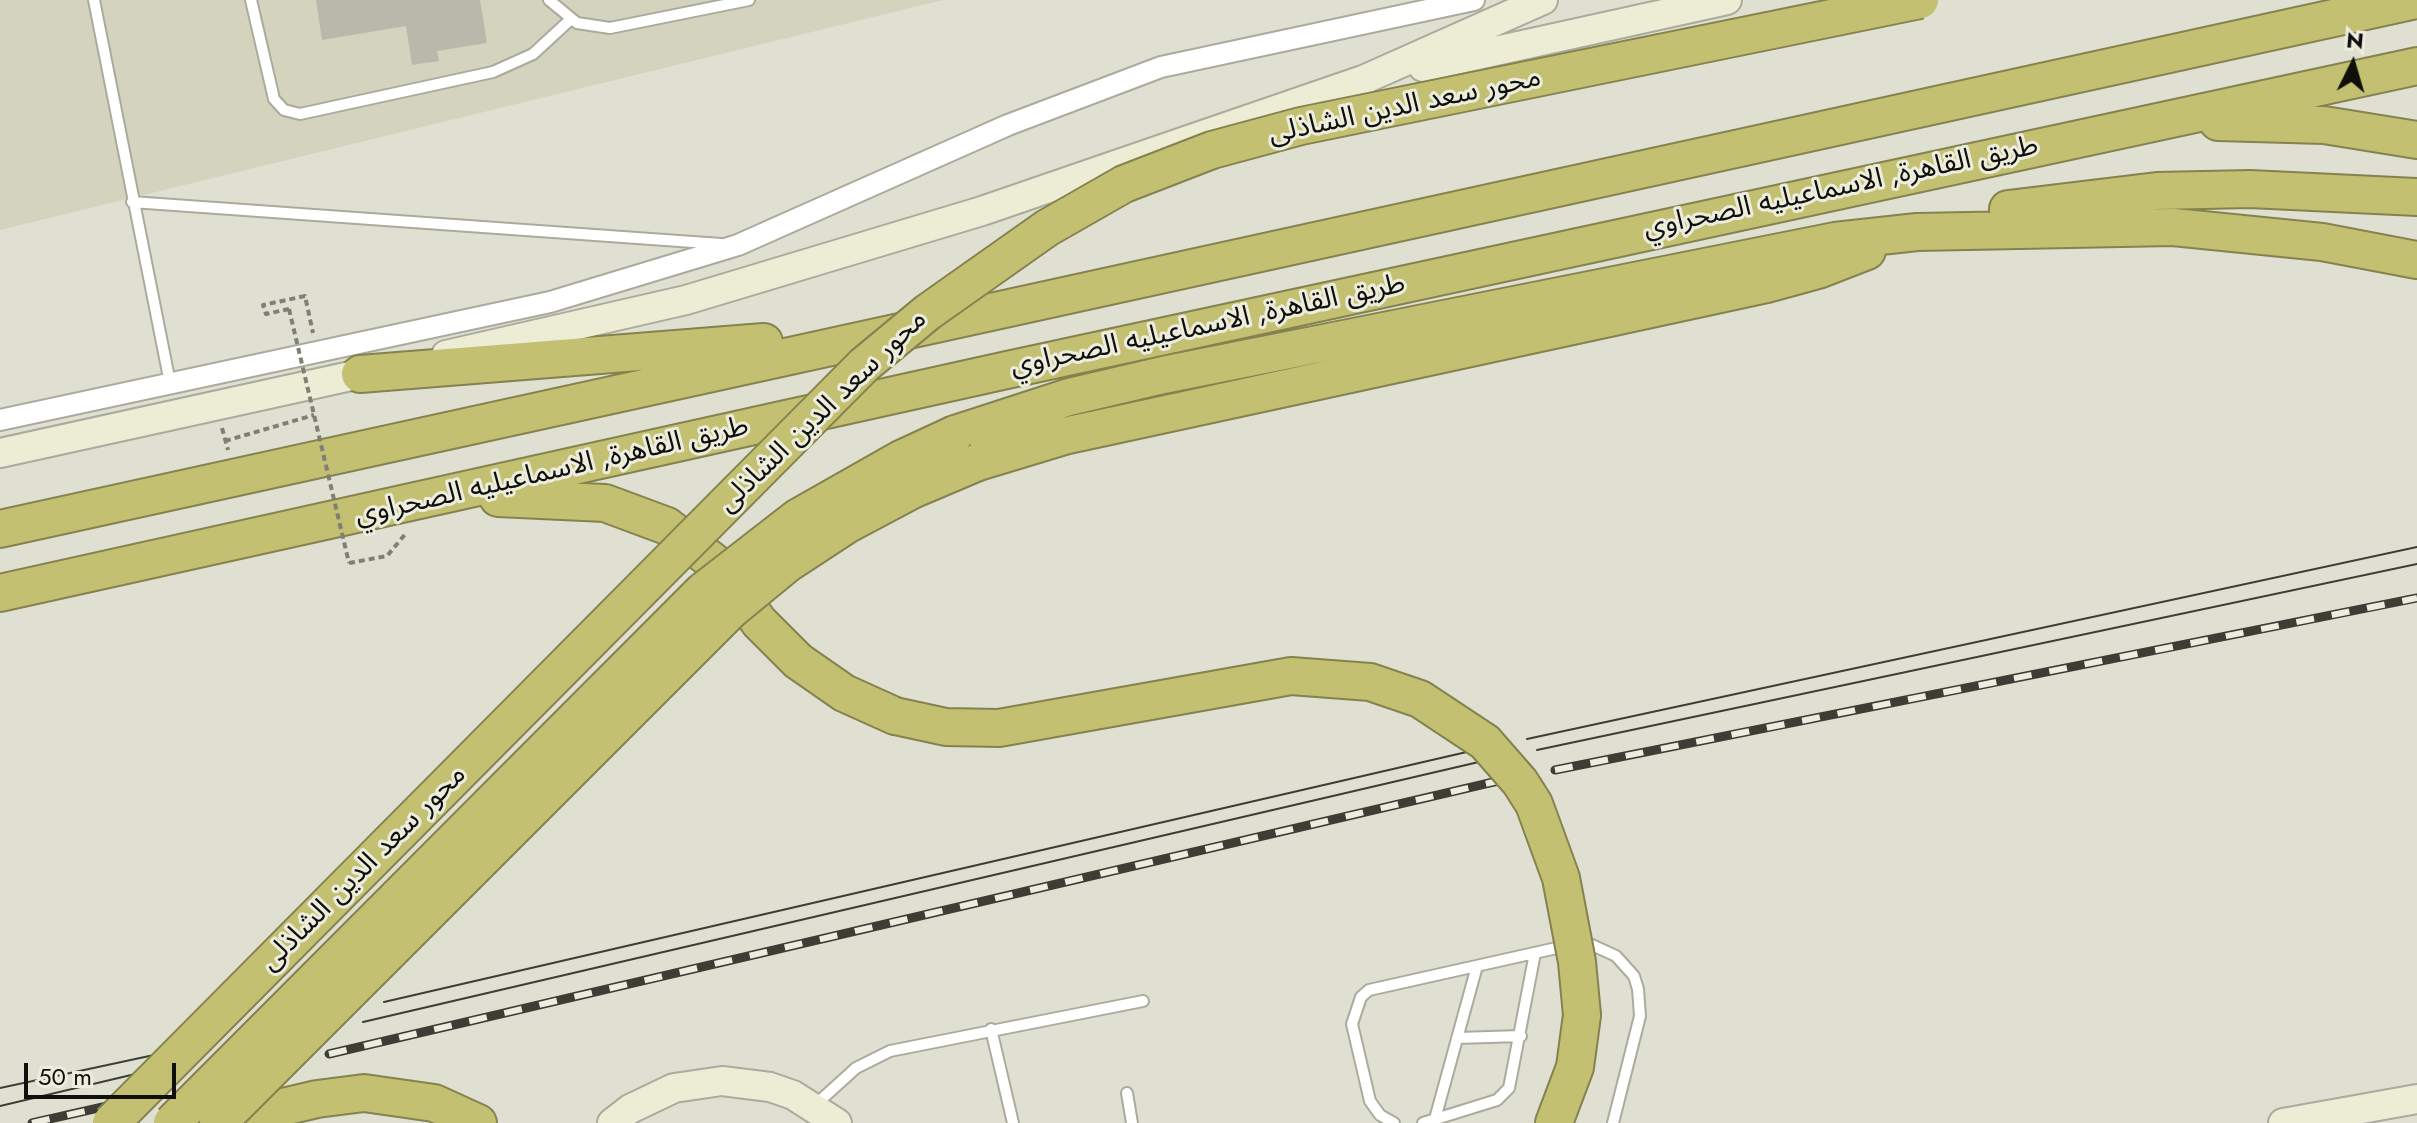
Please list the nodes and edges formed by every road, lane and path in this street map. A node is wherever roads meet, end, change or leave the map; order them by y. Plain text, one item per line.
1 (94, 0) edge
2 (251, 0) edge
3 (549, 0) edge
4 (749, 0) edge
5 (1474, 0) edge
6 (1543, 0) edge
7 (1727, 0) edge
8 (1920, 0) edge
9 (2416, 0) edge
10 (571, 19) junction
11 (2417, 66) edge
12 (1363, 80) junction
13 (2136, 124) junction
14 (2417, 140) edge
15 (2417, 197) edge
16 (132, 202) junction
17 (1917, 232) junction
18 (738, 245) junction
19 (2417, 260) edge
20 (874, 336) junction
21 (317, 352) junction
22 (360, 374) junction
23 (170, 383) junction
24 (216, 405) junction
25 (314, 415) junction
26 (0, 420) edge
27 (225, 441) junction
28 (0, 453) edge
29 (236, 479) junction
30 (437, 498) junction
31 (0, 529) edge
32 (387, 556) dead end
33 (0, 593) edge
34 (1535, 953) junction
35 (1477, 966) junction
36 (1143, 1001) dead end
37 (991, 1029) junction
38 (1521, 1036) junction
39 (1457, 1038) junction
40 (1127, 1093) dead end
41 (2417, 1099) edge
42 (826, 1115) edge
43 (1435, 1119) junction
44 (111, 1123) edge
45 (172, 1123) edge
46 (216, 1123) edge
47 (478, 1123) edge
48 (612, 1123) edge
49 (1013, 1123) edge
50 (1132, 1123) edge
51 (1394, 1123) edge
52 (1423, 1123) edge
53 (1554, 1123) edge
54 (1613, 1123) edge
55 (2283, 1123) edge

1 - 16 lane
2 - 10 lane
3 - 10 lane
4 - 10 lane
5 - 18 street
6 - 12 street
7 - 12 street
8 - 44 highway, محور سعد الدين الشاذلى, bridge
9 - 20 highway
11 - 13 highway, طريق القاهرة, الاسماعيليه الصحراوي
12 - 22 street
13 - 14 highway
13 - 30 highway, طريق القاهرة, الاسماعيليه الصحراوي
15 - 17 highway
16 - 18 lane
16 - 23 lane
17 - 19 highway
17 - 45 highway, محور سعد الدين الشاذلى, bridge
17 - 46 highway, bridge
18 - 21 street
20 - 22 highway
20 - 29 highway
21 - 23 street
21 - 25 path, bridge
22 - 24 street
23 - 26 street
24 - 27 path
24 - 28 street
25 - 27 path
25 - 32 path, bridge
27 - 29 path
29 - 31 highway
30 - 33 highway, طريق القاهرة, الاسماعيليه الصحراوي
30 - 53 highway, bridge
34 - 35 lane
34 - 38 lane
34 - 54 lane
35 - 39 lane
35 - 51 lane
36 - 37 lane
37 - 42 lane
37 - 49 lane
38 - 39 lane
38 - 43 lane
39 - 43 lane
40 - 50 lane
41 - 55 street
42 - 48 street
43 - 52 lane
46 - 47 highway

